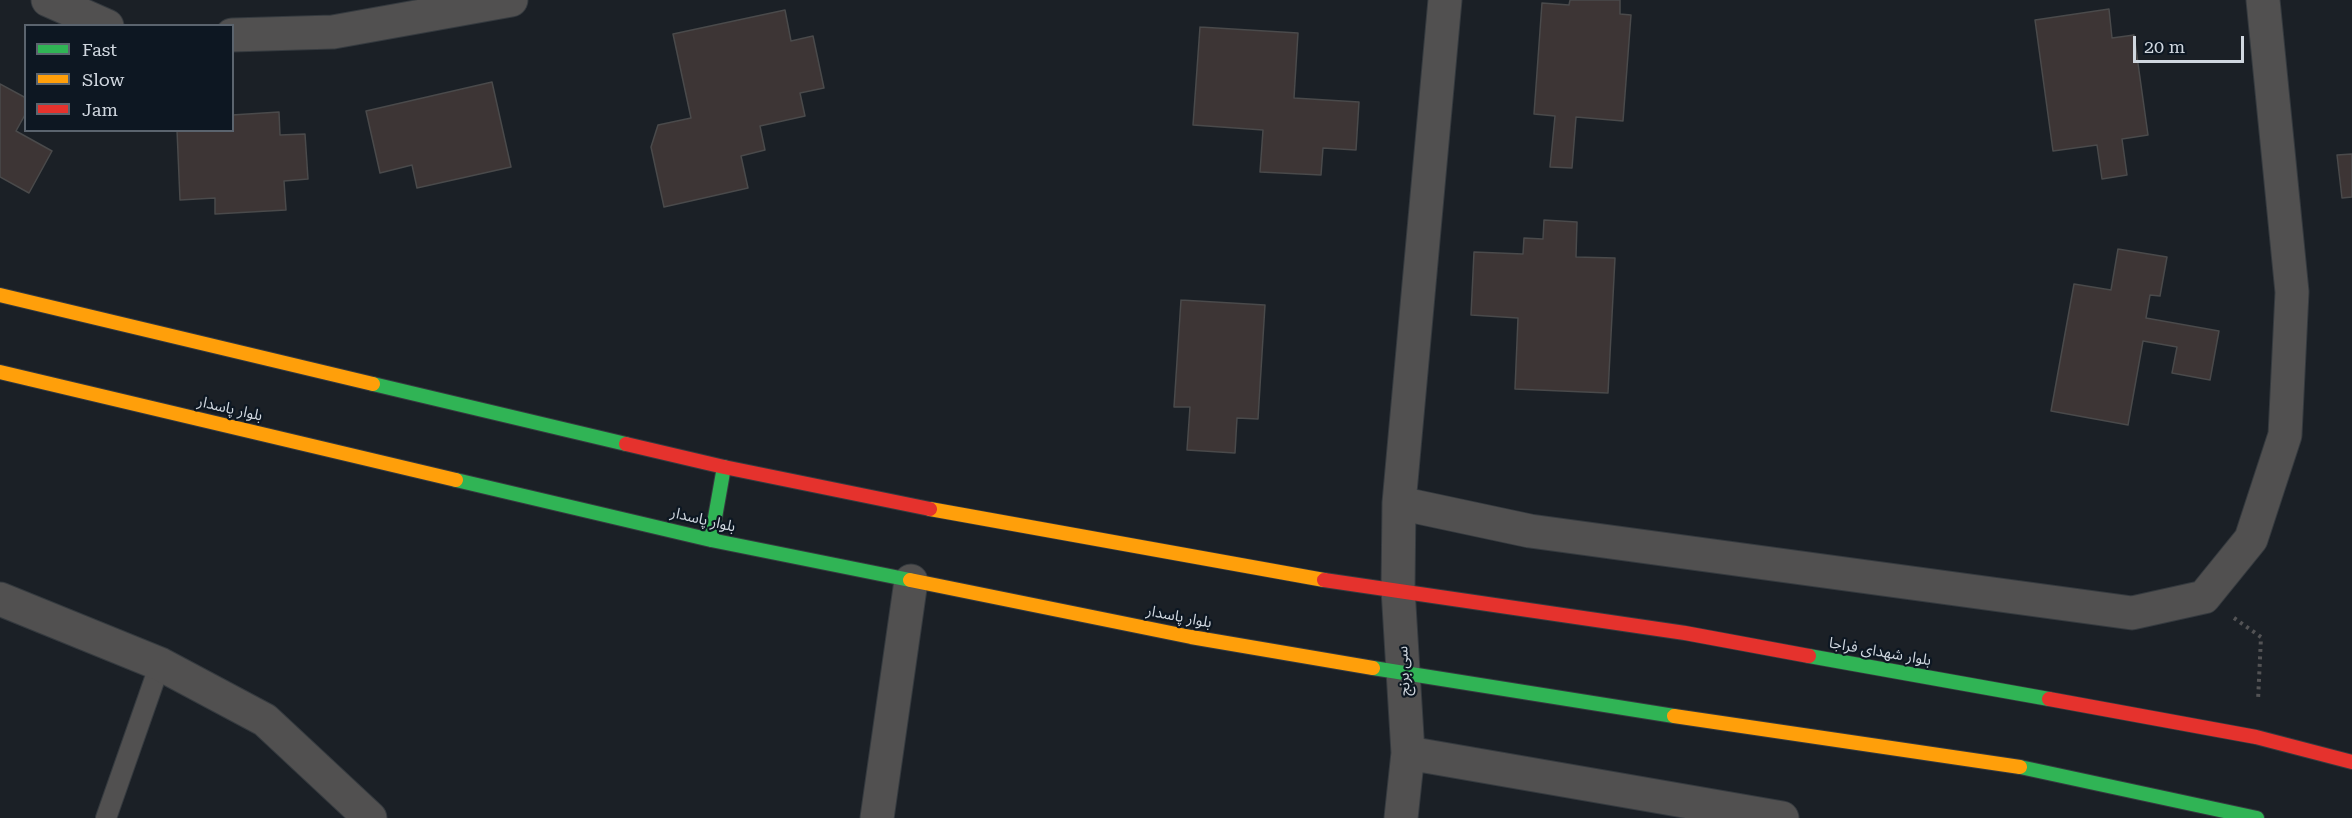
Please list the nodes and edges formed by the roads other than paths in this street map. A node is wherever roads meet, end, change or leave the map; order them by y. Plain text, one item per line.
1 (48, 0) edge
2 (511, 0) edge
3 (1445, 0) edge
4 (2263, 0) edge
5 (102, 24) edge
6 (234, 35) edge
7 (0, 295) edge
8 (0, 372) edge
9 (724, 467) junction
10 (1399, 503) junction
11 (711, 540) junction
12 (911, 580) junction
13 (1398, 589) junction
14 (0, 599) edge
15 (160, 664) junction
16 (1405, 672) junction
17 (1408, 753) junction
18 (2352, 762) edge
19 (106, 818) edge
20 (370, 818) edge
21 (877, 818) edge
22 (1401, 818) edge
23 (1782, 818) edge
24 (2258, 818) edge

1 - 5 street
2 - 6 street
3 - 10 street, سی برنج
4 - 10 street
7 - 9 main road
8 - 11 main road, بلوار پاسدار
9 - 11 main road
9 - 13 main road
10 - 13 street, سی برنج
11 - 12 main road, بلوار پاسدار
12 - 16 main road, بلوار پاسدار
12 - 21 street
13 - 16 street, سی برنج
13 - 18 main road, بلوار شهدای فراجا
14 - 15 street
15 - 19 lane
15 - 20 street
16 - 17 street, سی برنج
16 - 24 main road
17 - 22 street, سی برنج
17 - 23 street

